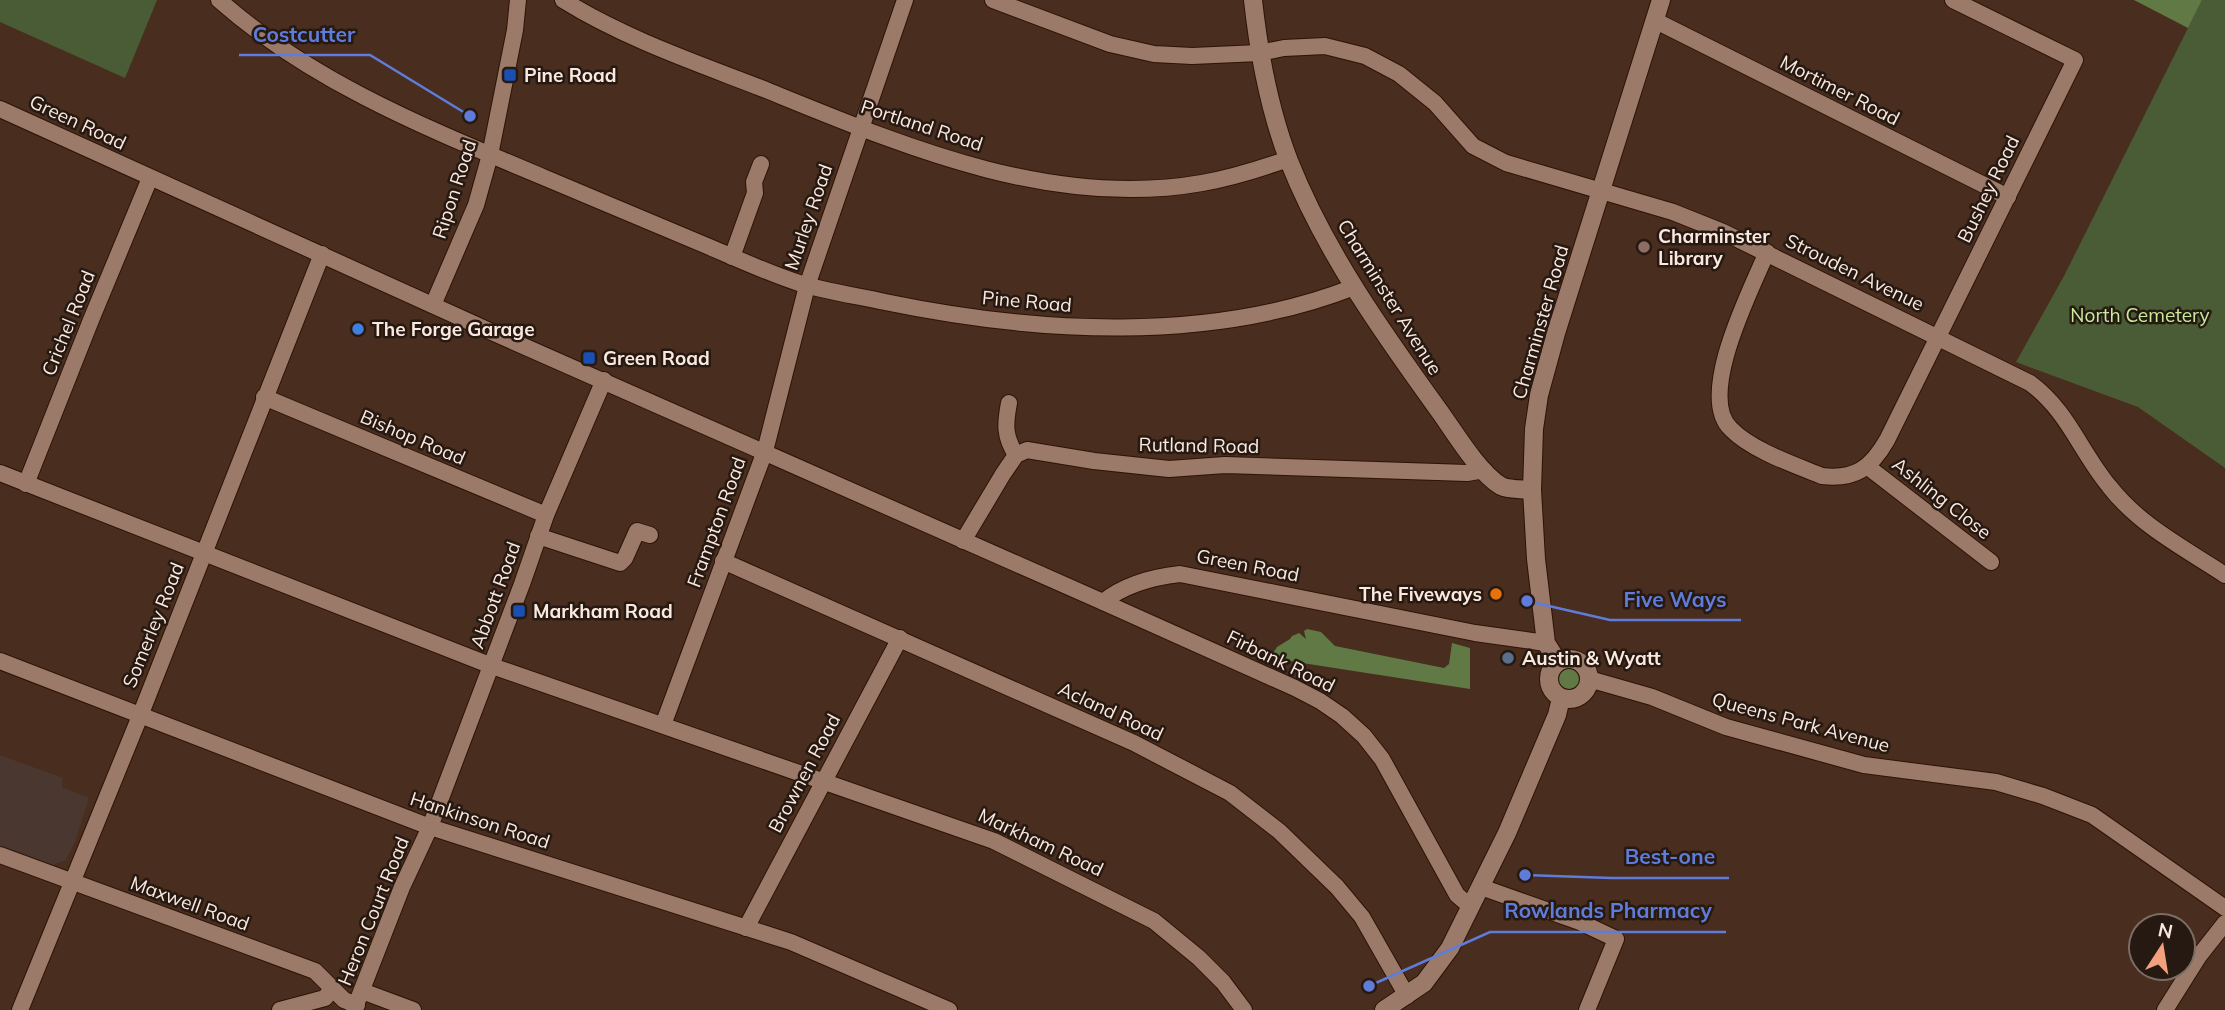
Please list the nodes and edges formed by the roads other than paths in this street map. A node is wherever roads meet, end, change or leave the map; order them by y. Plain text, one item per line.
1 (219, 0) edge
2 (518, 0) edge
3 (563, 0) edge
4 (905, 0) edge
5 (993, 0) edge
6 (1253, 0) edge
7 (1953, 0) edge
8 (1657, 6) edge
9 (1259, 53) junction
10 (0, 109) edge
11 (861, 128) junction
12 (490, 155) junction
13 (1289, 159) junction
14 (761, 164) dead end
15 (150, 178) junction
16 (1602, 190) junction
17 (2008, 197) junction
18 (1766, 252) junction
19 (322, 254) junction
20 (732, 257) junction
21 (807, 286) junction
22 (1354, 287) junction
23 (433, 305) junction
24 (1939, 337) junction
25 (604, 380) junction
26 (264, 397) junction
27 (1009, 403) dead end
28 (765, 451) junction
29 (1016, 454) junction
30 (1868, 467) junction
31 (1484, 470) junction
32 (0, 474) edge
33 (26, 484) junction
34 (1532, 490) junction
35 (546, 515) junction
36 (538, 536) junction
37 (650, 536) dead end
38 (963, 541) junction
39 (204, 554) junction
40 (723, 561) junction
41 (1991, 562) dead end
42 (2225, 575) edge
43 (1103, 602) junction
44 (900, 638) junction
45 (1546, 643) junction
46 (0, 661) edge
47 (1558, 662) junction
48 (492, 666) junction
49 (1589, 680) junction
50 (1561, 698) junction
51 (140, 716) junction
52 (663, 725) junction
53 (823, 780) junction
54 (430, 827) junction
55 (0, 855) edge
56 (74, 882) junction
57 (1481, 887) junction
58 (1471, 907) junction
59 (2225, 908) edge
60 (2225, 923) edge
61 (746, 928) junction
62 (332, 989) junction
63 (1407, 996) junction
64 (358, 1002) edge
65 (20, 1010) edge
66 (280, 1010) edge
67 (413, 1010) edge
68 (949, 1010) edge
69 (1244, 1010) edge
70 (1384, 1010) edge
71 (1587, 1010) edge
72 (2165, 1010) edge

1 - 12 street, Pine Road
2 - 12 street, Ripon Road
3 - 11 street, Portland Road
4 - 11 street, Murley Road
5 - 9 street, Strouden Avenue
6 - 9 main road, Charminster Avenue
7 - 17 street, Bushey Road
8 - 16 main road, Charminster Road
8 - 17 street, Mortimer Road
9 - 13 main road, Charminster Avenue
9 - 16 street, Strouden Avenue
10 - 15 street, Green Road
11 - 13 street, Portland Road
11 - 21 street, Murley Road
12 - 20 street, Pine Road
12 - 23 street, Ripon Road
13 - 22 main road, Charminster Avenue
14 - 20 street
15 - 19 street, Green Road
15 - 33 street, Crichel Road
16 - 18 street, Strouden Avenue
16 - 34 main road, Charminster Road
17 - 24 street, Bushey Road
18 - 24 street, Strouden Avenue
18 - 30 street
19 - 23 street, Green Road
19 - 26 street, Somerley Road
20 - 21 street, Pine Road
21 - 22 street, Pine Road
21 - 28 street, Murley Road
22 - 31 main road, Charminster Avenue
23 - 25 street, Green Road
24 - 30 street, Bushey Road
24 - 42 street, Strouden Avenue
25 - 28 street, Green Road
25 - 35 street, Abbott Road
26 - 35 street, Bishop Road
26 - 39 street, Somerley Road
27 - 29 street
28 - 38 street, Green Road
28 - 40 street, Frampton Road
29 - 31 street, Rutland Road
29 - 38 street
30 - 41 street, Ashling Close
31 - 34 main road, Charminster Avenue
32 - 33 street, Markham Road
33 - 39 street, Markham Road
34 - 45 main road, Charminster Road
35 - 36 street, Abbott Road
36 - 37 street
36 - 48 street, Abbott Road
38 - 43 street, Green Road
39 - 48 street, Markham Road
39 - 51 street, Somerley Road
40 - 44 street, Acland Road
40 - 52 street, Frampton Road
43 - 45 street, Green Road
43 - 58 street, Firbank Road
44 - 53 street, Brownen Road
44 - 63 street, Acland Road
45 - 47 main road, Charminster Road
46 - 51 street, Hankinson Road
47 - 49 main road
47 - 50 main road
48 - 52 street, Markham Road
48 - 54 street, Abbott Road
49 - 50 main road
49 - 59 street, Queens Park Avenue
50 - 57 main road
51 - 54 street, Hankinson Road
51 - 56 street, Somerley Road
52 - 53 street, Markham Road
53 - 61 street, Brownen Road
53 - 69 street, Markham Road
54 - 61 street, Hankinson Road
54 - 64 street, Heron Court Road
55 - 56 street, Maxwell Road
56 - 62 street, Maxwell Road
56 - 65 street, Somerley Road
57 - 58 main road
57 - 71 street
58 - 63 main road
60 - 72 street
61 - 68 street, Hankinson Road
62 - 64 street, Maxwell Road
62 - 66 street
63 - 70 main road
64 - 67 street, Maxwell Road

